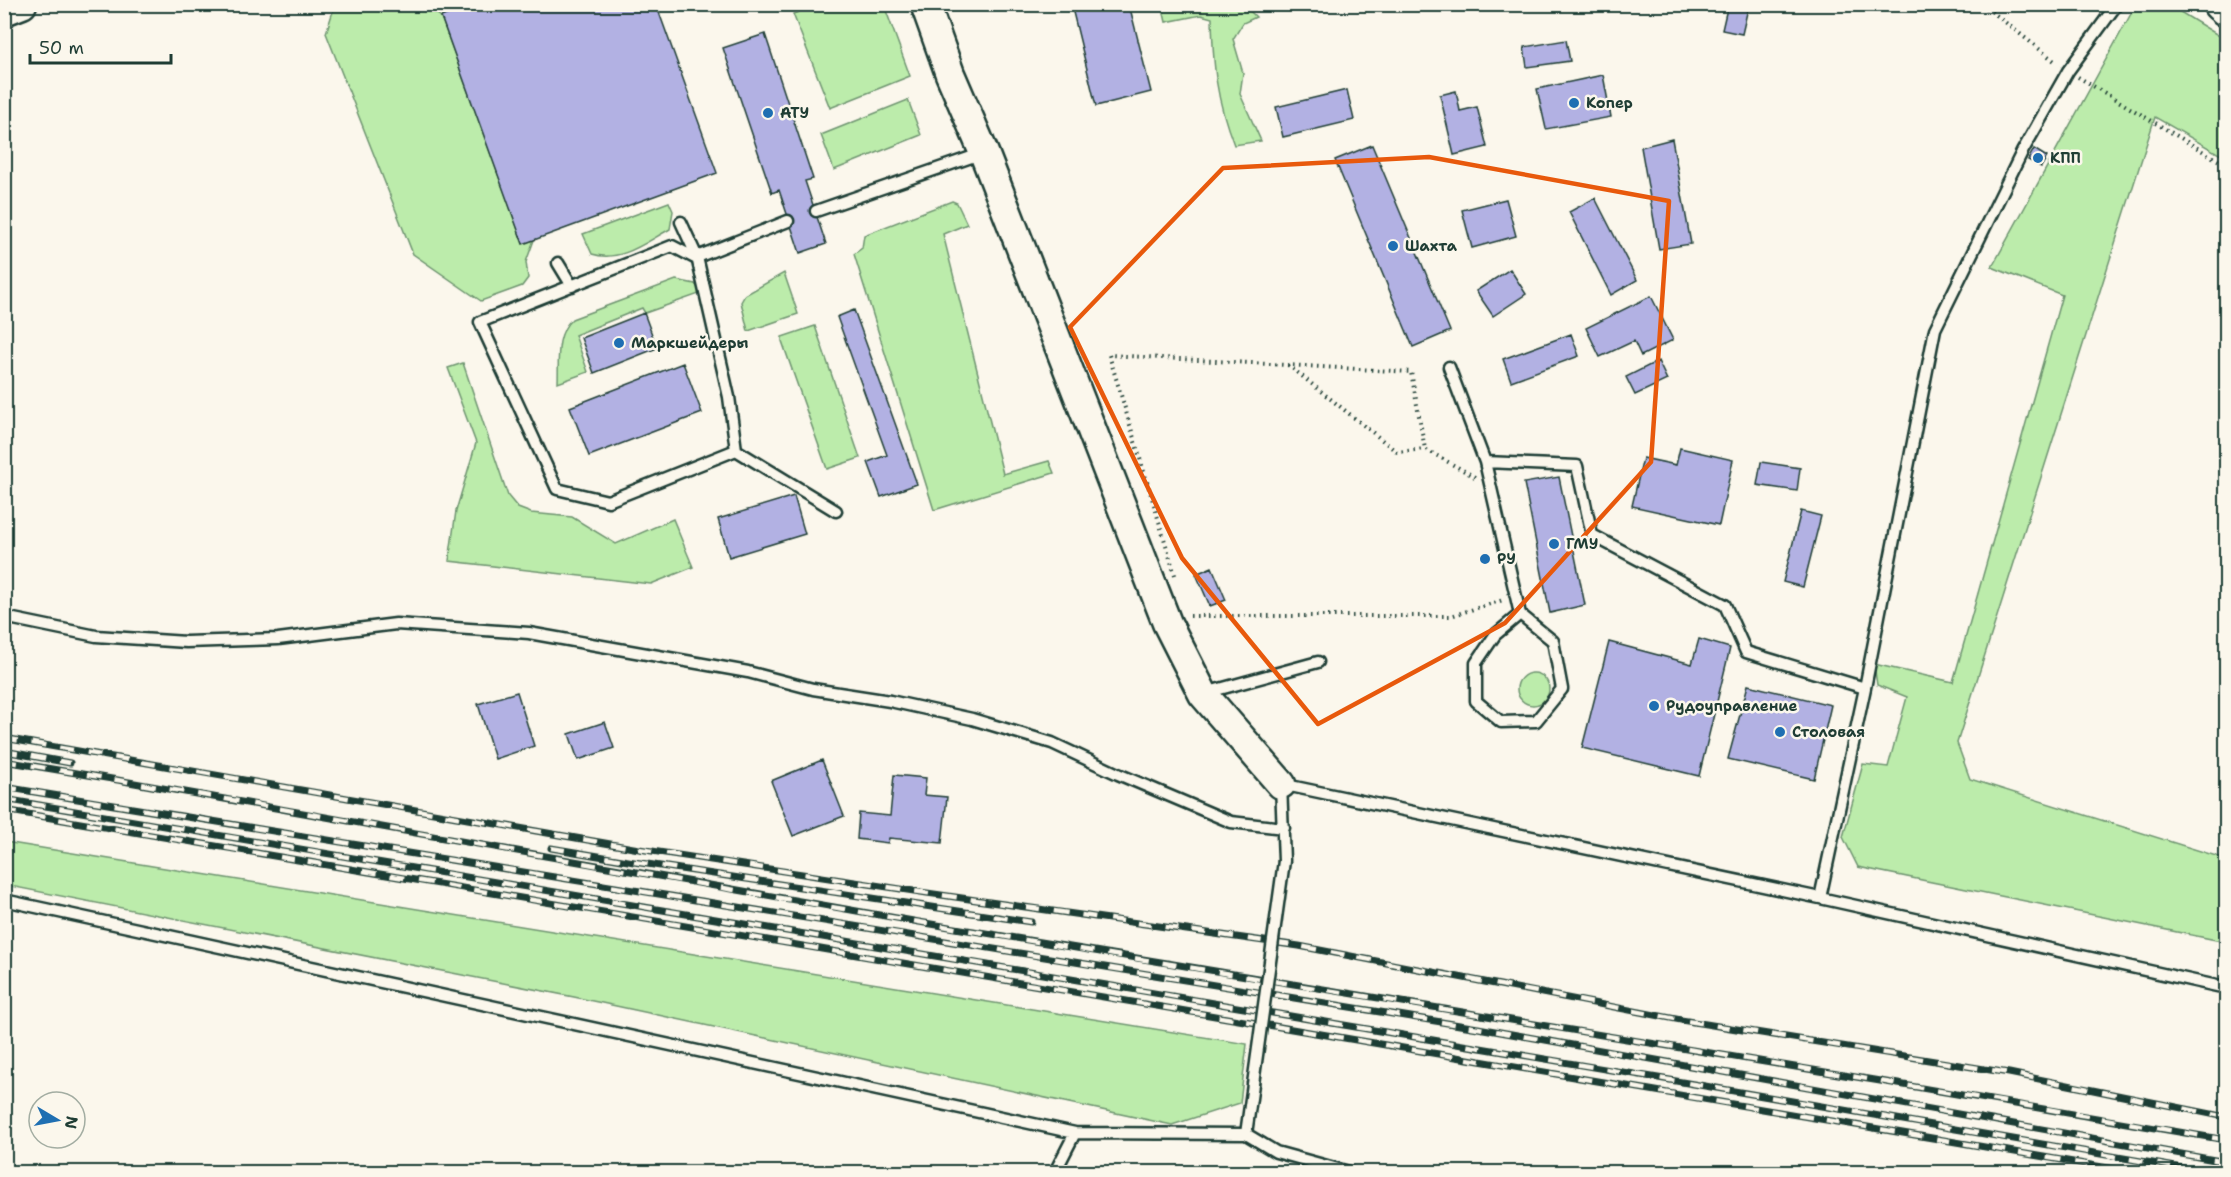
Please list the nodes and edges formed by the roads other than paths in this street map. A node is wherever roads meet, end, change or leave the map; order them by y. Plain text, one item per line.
1 (22, 4) edge
2 (925, 4) edge
3 (2117, 4) edge
4 (2220, 4) edge
5 (2226, 9) edge
6 (4, 10) edge
7 (984, 153) junction
8 (816, 211) dead end
9 (788, 221) dead end
10 (681, 222) dead end
11 (697, 257) junction
12 (558, 263) dead end
13 (572, 286) junction
14 (1449, 367) dead end
15 (736, 450) junction
16 (1485, 462) junction
17 (836, 512) dead end
18 (1520, 614) junction
19 (4, 617) edge
20 (1318, 662) dead end
21 (1865, 688) junction
22 (1203, 694) junction
23 (1281, 784) junction
24 (1284, 828) junction
25 (1820, 898) junction
26 (4, 900) edge
27 (2226, 988) edge
28 (1075, 1133) junction
29 (1246, 1134) junction
30 (1055, 1173) edge
31 (1349, 1173) edge

1 - 6 street
2 - 7 street
3 - 21 lane
4 - 5 main road
7 - 8 lane
7 - 22 street
9 - 11 lane
10 - 11 lane
11 - 13 lane
11 - 15 lane
12 - 13 lane
13 - 15 lane
14 - 16 lane
15 - 17 lane
16 - 18 lane
16 - 21 lane
18 - 18 lane
19 - 24 lane
20 - 22 lane
21 - 25 lane
22 - 23 street
23 - 24 lane
23 - 25 lane
24 - 29 lane, bridge
25 - 27 lane
26 - 28 lane
28 - 29 lane
28 - 30 lane
29 - 31 lane

